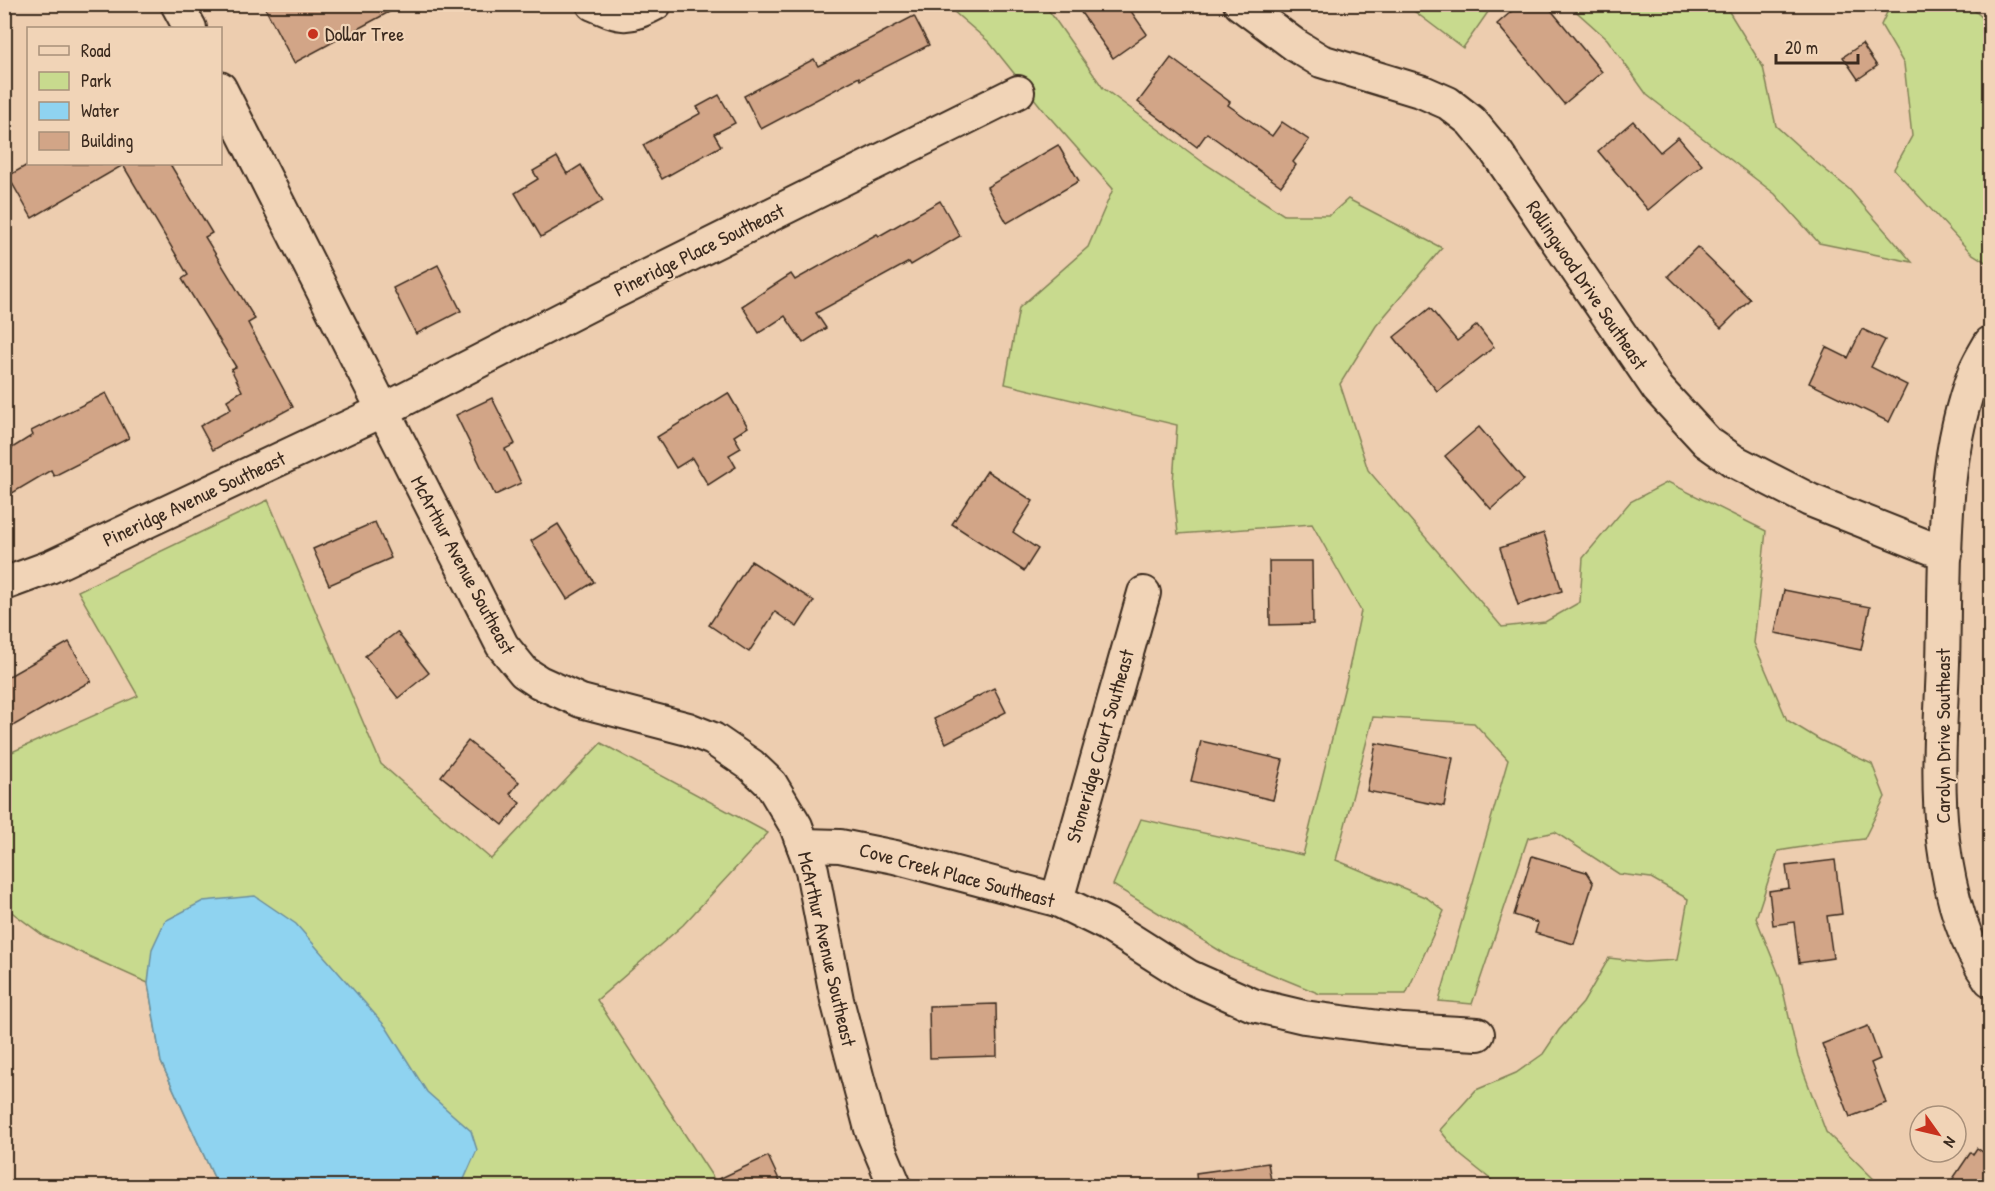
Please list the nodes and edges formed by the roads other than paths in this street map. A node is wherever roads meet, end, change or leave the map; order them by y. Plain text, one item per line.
1 (177, 4) edge
2 (592, 4) edge
3 (655, 4) edge
4 (1240, 4) edge
5 (189, 27) edge
6 (222, 92) edge
7 (1018, 93) dead end
8 (1990, 343) edge
9 (382, 411) junction
10 (1946, 554) junction
11 (4, 584) edge
12 (1144, 593) dead end
13 (803, 845) junction
14 (1057, 900) junction
15 (1990, 980) edge
16 (1478, 1034) dead end
17 (895, 1186) edge

1 - 5 street
2 - 3 street
4 - 10 street, Rollingwood Drive Southeast
6 - 9 street, McArthur Avenue Southeast
7 - 9 street, Pineridge Place Southeast
8 - 10 street, Carolyn Drive Southeast
9 - 11 street, Pineridge Avenue Southeast
9 - 13 street, McArthur Avenue Southeast
10 - 15 street, Carolyn Drive Southeast
12 - 14 street, Stoneridge Court Southeast
13 - 14 street, Cove Creek Place Southeast
13 - 17 street, McArthur Avenue Southeast
14 - 16 street, Cove Creek Place Southeast

